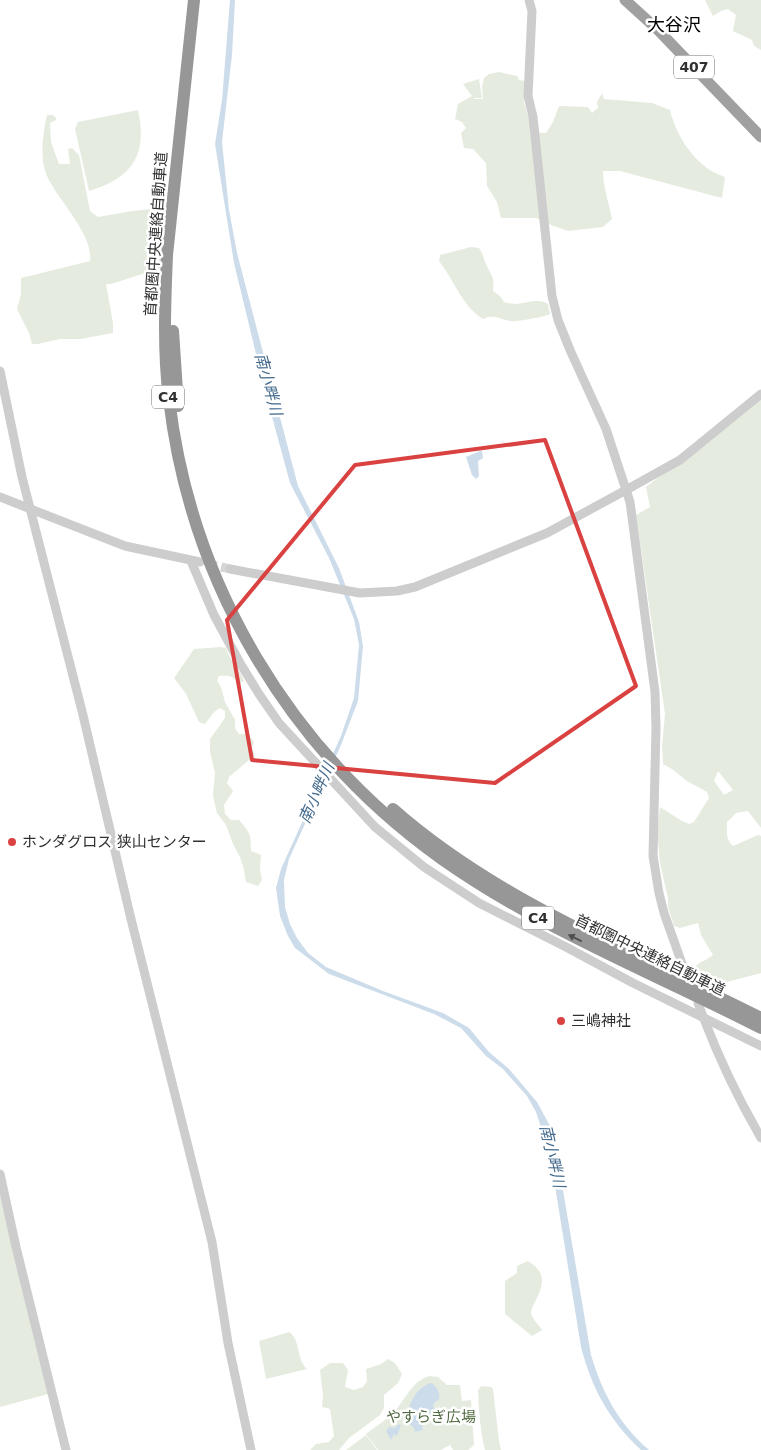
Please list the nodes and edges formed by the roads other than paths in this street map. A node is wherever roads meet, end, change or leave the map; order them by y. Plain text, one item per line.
1 (194, 0) edge
2 (202, 0) edge
3 (529, 0) edge
4 (625, 0) edge
5 (761, 137) edge
6 (0, 371) edge
7 (761, 394) edge
8 (626, 490) junction
9 (0, 497) edge
10 (31, 509) junction
11 (230, 569) tunnel mouth
12 (329, 752) junction
13 (341, 765) junction
14 (686, 975) dead end
15 (698, 1003) dead end
16 (704, 1018) junction
17 (761, 1018) edge
18 (761, 1028) edge
19 (761, 1046) edge
20 (761, 1138) edge
21 (0, 1174) edge
22 (66, 1450) edge
23 (251, 1450) edge

1 - 12 highway, 首都圏中央連絡自動車道 / C4
2 - 12 highway, 首都圏中央連絡自動車道 / C4
3 - 8 street
4 - 5 highway, 407
6 - 10 street
7 - 8 street
8 - 11 street
8 - 14 street
9 - 10 street
10 - 16 street
10 - 23 street
12 - 13 highway, 首都圏中央連絡自動車道 / C4
13 - 17 highway, 首都圏中央連絡自動車道 / C4
18 -> 13 highway, 首都圏中央連絡自動車道 / C4
15 - 16 street
16 - 19 street
16 - 20 street
21 - 22 street

